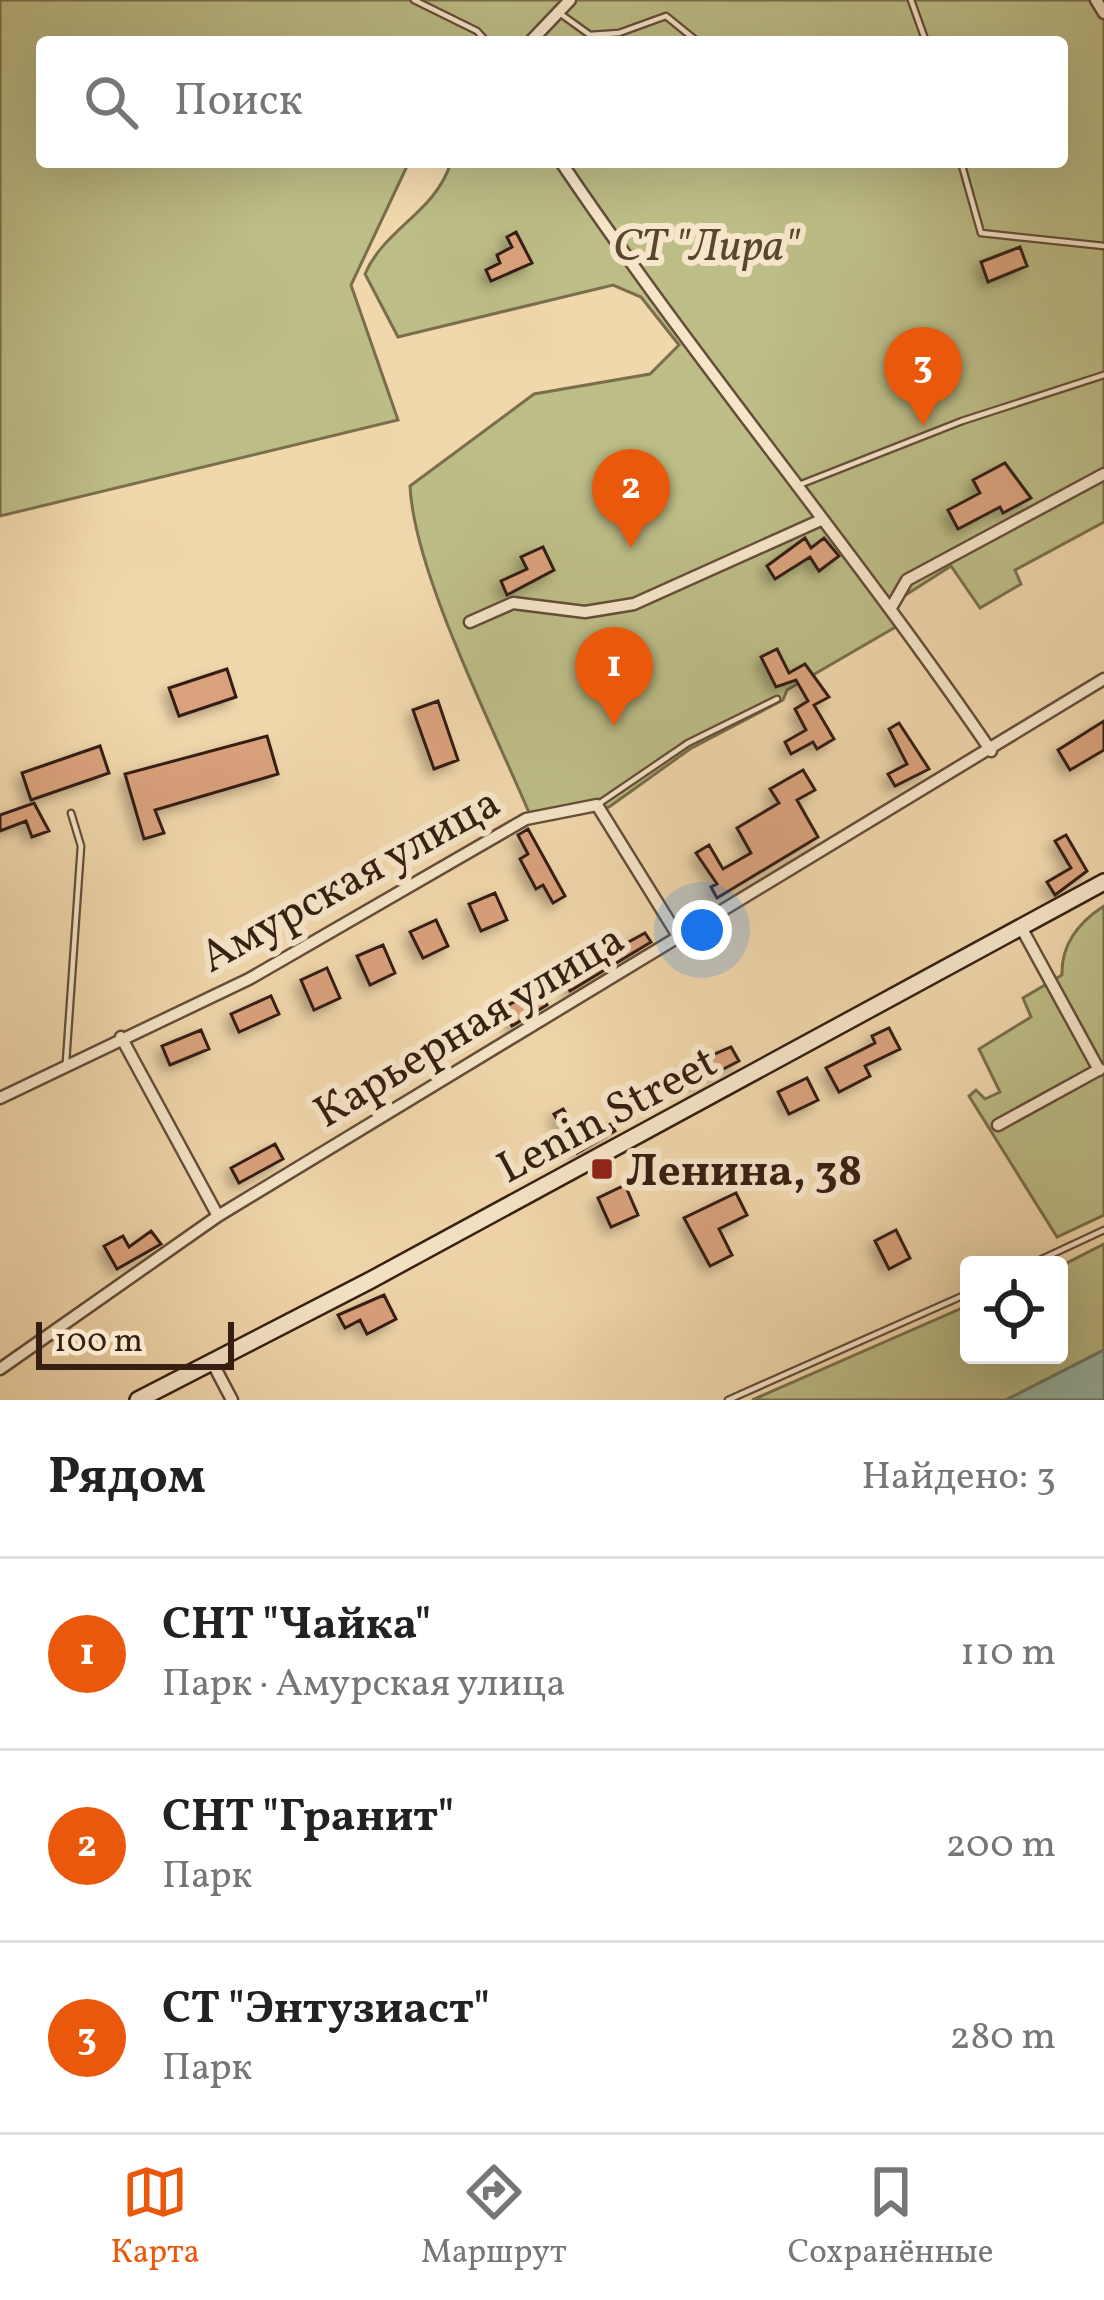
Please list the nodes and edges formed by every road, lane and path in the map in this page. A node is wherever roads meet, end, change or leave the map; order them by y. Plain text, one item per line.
1 (414, 0) edge
2 (911, 0) edge
3 (1096, 0) edge
4 (565, 4) edge
5 (1104, 13) edge
6 (482, 36) edge
7 (536, 36) edge
8 (691, 36) edge
9 (924, 36) edge
10 (565, 168) edge
11 (963, 168) edge
12 (1104, 246) edge
13 (1104, 375) edge
14 (1104, 474) edge
15 (796, 486) junction
16 (821, 520) junction
17 (892, 606) junction
18 (470, 622) dead end
19 (1104, 679) edge
20 (777, 699) dead end
21 (991, 751) junction
22 (597, 806) junction
23 (70, 813) dead end
24 (1104, 882) edge
25 (1022, 929) junction
26 (680, 939) junction
27 (121, 1037) junction
28 (66, 1062) junction
29 (1101, 1069) edge
30 (0, 1098) edge
31 (998, 1124) dead end
32 (218, 1216) junction
33 (1104, 1230) edge
34 (1048, 1256) edge
35 (960, 1297) edge
36 (212, 1362) junction
37 (0, 1370) edge
38 (138, 1400) edge
39 (232, 1400) edge
40 (728, 1400) edge

1 - 6 lane
2 - 9 lane
3 - 5 street
4 - 7 street
4 - 8 lane
10 - 15 street
11 - 12 lane
13 - 15 lane
14 - 17 street
15 - 16 street
16 - 17 street
16 - 18 street
17 - 21 street
19 - 21 street, Карьерная улица
20 - 22 lane
21 - 26 street, Карьерная улица
22 - 26 street
22 - 27 street, Амурская улица
23 - 28 lane
24 - 25 street, Lenin Street
25 - 29 street
25 - 36 street, Lenin Street
26 - 32 street, Карьерная улица
27 - 28 street, Амурская улица
27 - 32 street
28 - 30 street, Амурская улица
29 - 31 street
32 - 37 street, Карьерная улица
33 - 34 lane
35 - 40 lane
36 - 38 street, Lenin Street
36 - 39 street

